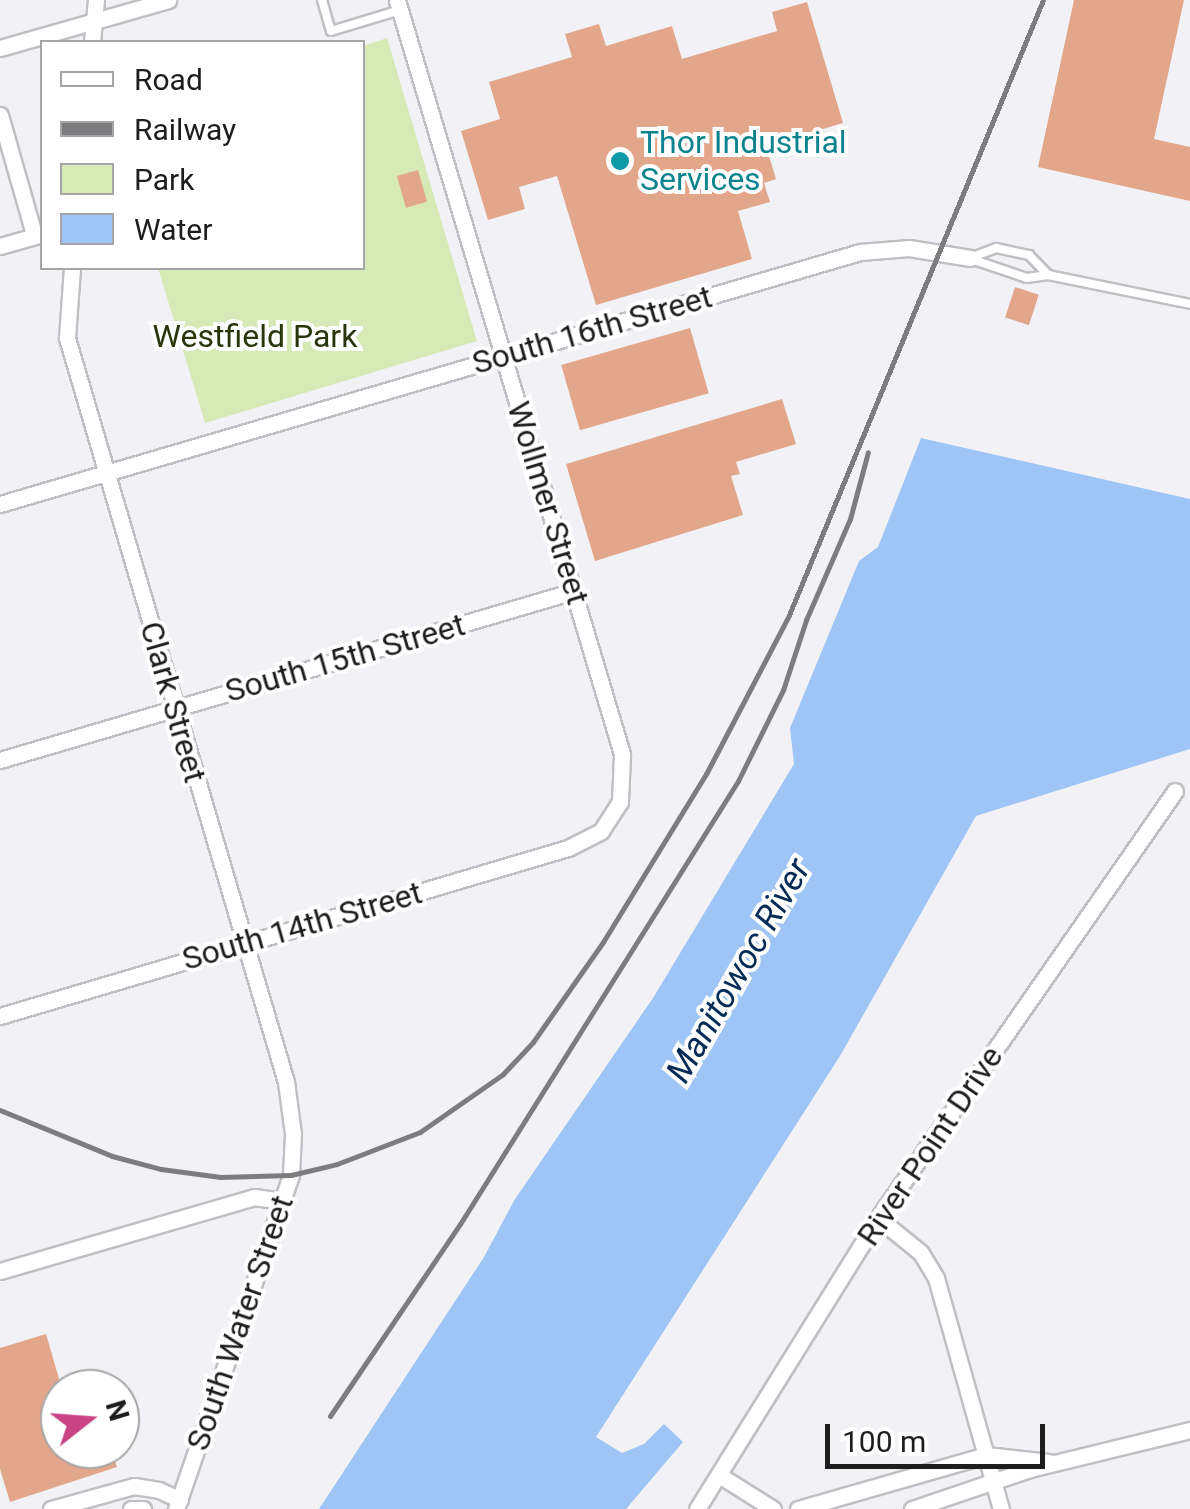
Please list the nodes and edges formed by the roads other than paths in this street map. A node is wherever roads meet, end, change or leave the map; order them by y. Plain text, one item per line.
1 (96, 0) edge
2 (168, 0) edge
3 (322, 0) edge
4 (399, 5) edge
5 (94, 21) junction
6 (92, 40) edge
7 (0, 48) edge
8 (0, 115) edge
9 (38, 234) edge
10 (0, 246) edge
11 (970, 258) junction
12 (72, 270) edge
13 (1048, 276) junction
14 (1190, 304) edge
15 (504, 356) junction
16 (105, 473) junction
17 (0, 504) edge
18 (574, 592) junction
19 (175, 708) junction
20 (0, 760) edge
21 (1175, 791) dead end
22 (601, 831) joint
23 (244, 942) junction
24 (0, 1016) edge
25 (293, 1134) joint
26 (281, 1201) junction
27 (878, 1218) junction
28 (0, 1271) edge
29 (1190, 1429) edge
30 (986, 1455) junction
31 (1053, 1463) junction
32 (718, 1474) junction
33 (993, 1483) junction
34 (178, 1504) edge
35 (68, 1507) edge
36 (51, 1509) edge
37 (132, 1509) edge
38 (143, 1509) edge
39 (697, 1509) edge
40 (773, 1509) edge
41 (798, 1509) edge
42 (912, 1509) edge
43 (1001, 1509) edge

1 - 5 street
2 - 5 street
3 - 4 lane
4 - 15 street, Wollmer Street
5 - 6 street
5 - 7 street
8 - 9 street
9 - 10 street
11 - 13 lane, South 16th Street
11 - 13 lane
11 - 15 street, South 16th Street
12 - 16 street, Clark Street
13 - 14 lane, South 16th Street
15 - 16 street, South 16th Street
15 - 18 street, Wollmer Street
16 - 17 street, South 16th Street
16 - 19 street, Clark Street
18 - 19 street, South 15th Street
18 - 22 street, Wollmer Street
19 - 20 street, South 15th Street
19 - 23 street, Clark Street
21 - 27 street, River Point Drive
22 - 23 street, South 14th Street
23 - 24 street, South 14th Street
23 - 25 street, Clark Street
25 - 26 street, South Water Street
26 - 28 street
26 - 34 street, South Water Street
27 - 30 street
27 - 32 street, River Point Drive
29 - 31 street
30 - 31 street
30 - 33 street
30 - 41 street
31 - 33 street
32 - 39 street, River Point Drive
32 - 40 street
33 - 42 street
33 - 43 street
34 - 35 street
35 - 36 street
37 - 38 street

